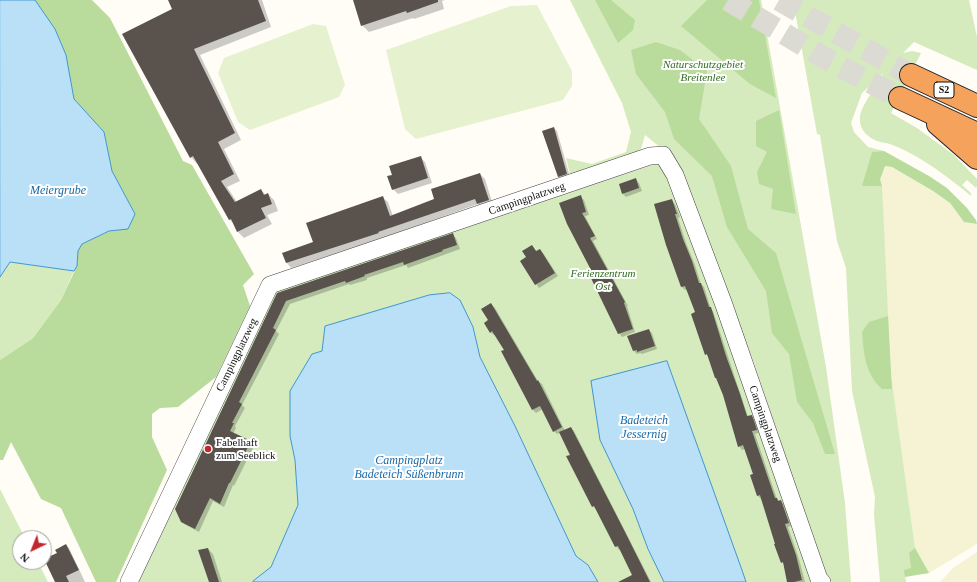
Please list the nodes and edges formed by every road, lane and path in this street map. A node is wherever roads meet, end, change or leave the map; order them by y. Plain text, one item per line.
1 (911, 75) tunnel mouth
2 (900, 98) tunnel mouth
3 (977, 106) edge
4 (919, 108) junction
5 (977, 134) edge
6 (977, 158) edge
7 (129, 582) edge
8 (822, 582) edge

1 - 3 highway, S2
2 - 4 highway, S2
4 - 5 highway, S2
4 - 6 highway
7 - 8 street, Campingplatzweg

